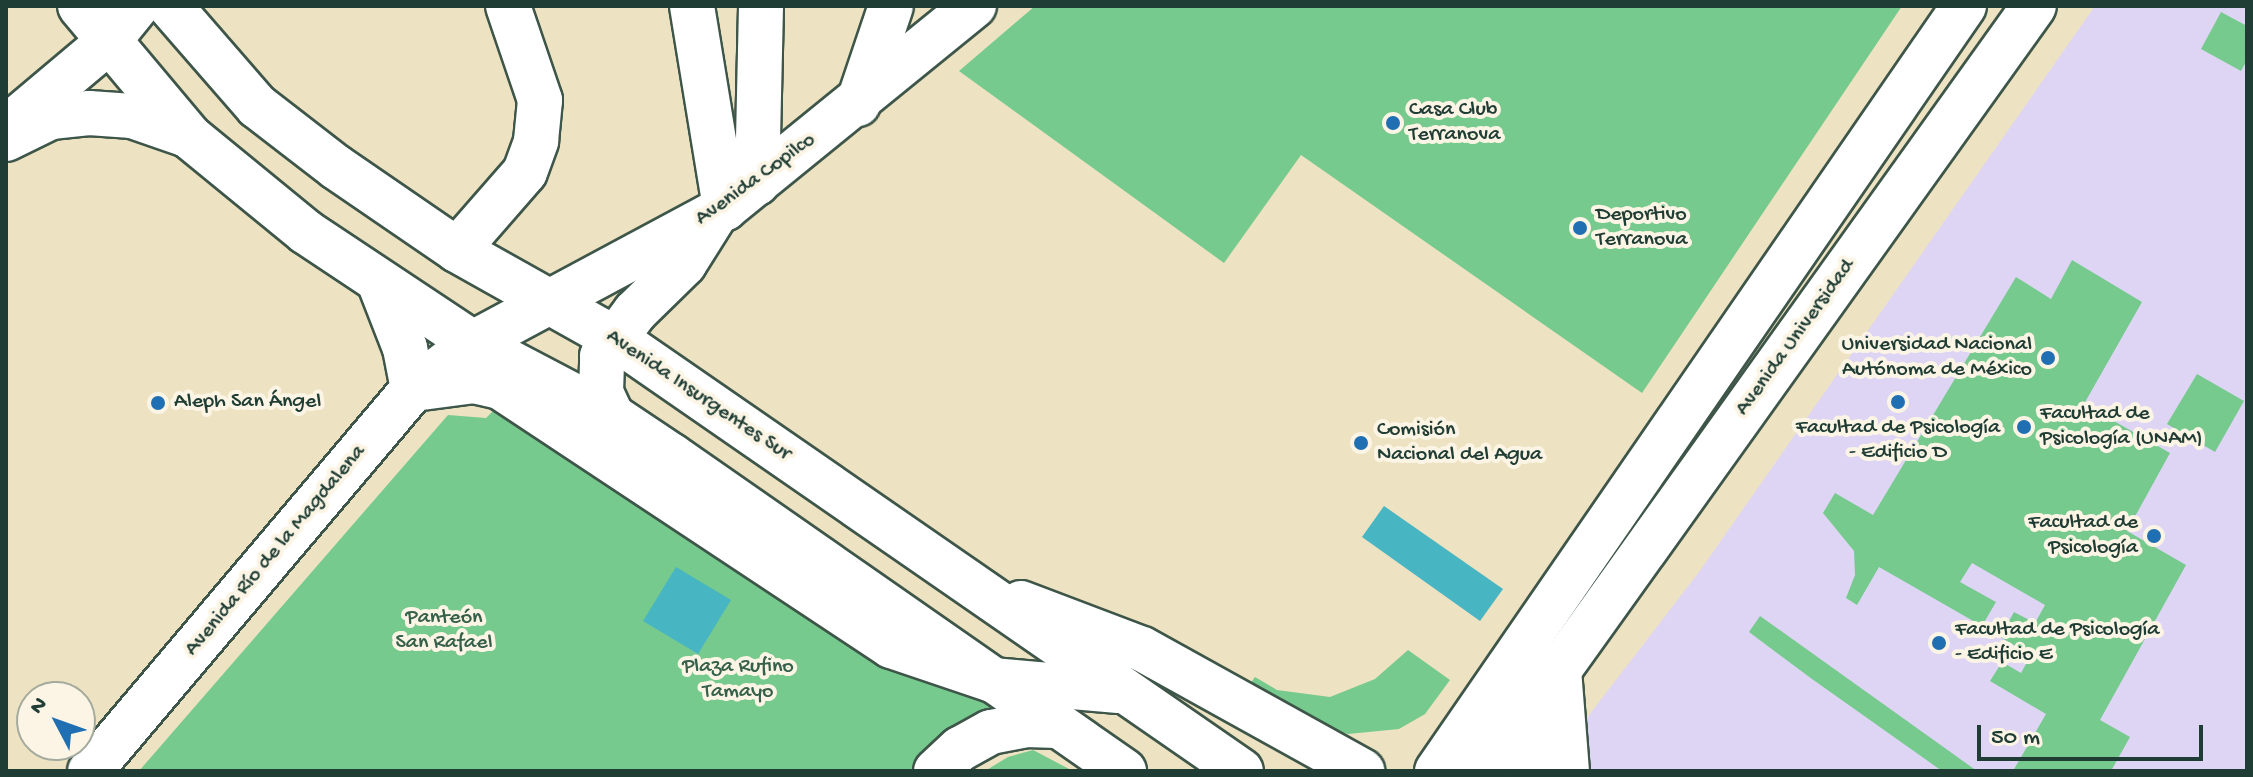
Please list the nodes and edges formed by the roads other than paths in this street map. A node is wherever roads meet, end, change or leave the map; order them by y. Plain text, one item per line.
1 (80, 6) edge
2 (137, 6) edge
3 (170, 6) edge
4 (508, 6) edge
5 (692, 6) edge
6 (761, 6) edge
7 (891, 6) edge
8 (974, 6) edge
9 (1964, 6) edge
10 (2034, 6) edge
11 (107, 43) junction
12 (858, 104) junction
13 (6, 128) edge
14 (190, 137) junction
15 (6, 139) edge
16 (732, 202) junction
17 (457, 250) junction
18 (380, 284) junction
19 (545, 303) junction
20 (613, 337) junction
21 (473, 343) junction
22 (413, 389) junction
23 (612, 416) junction
24 (988, 596) junction
25 (1559, 670) junction
26 (992, 680) junction
27 (1121, 692) junction
28 (1057, 726) junction
29 (90, 771) edge
30 (936, 771) edge
31 (1124, 771) edge
32 (1241, 771) edge
33 (1362, 771) edge
34 (1437, 771) edge
35 (1474, 771) edge
36 (1526, 771) edge
37 (1567, 771) edge

1 - 11 main road
2 - 11 main road
3 - 17 main road, Avenida Insurgentes Sur
4 - 17 main road
5 - 16 main road
6 - 16 main road
7 - 12 main road
8 - 12 main road, Avenida Copilco
9 - 34 main road
10 - 25 main road, Avenida Universidad
11 - 13 main road
11 - 14 main road
12 - 16 main road, Avenida Copilco
14 - 15 main road
14 - 18 main road
16 - 19 main road, Avenida Copilco
16 - 20 main road
17 - 19 main road, Avenida Insurgentes Sur
18 - 21 main road
18 - 22 main road
19 - 20 main road, Avenida Insurgentes Sur
19 - 21 main road, Avenida Copilco
20 - 23 main road
20 - 24 main road, Avenida Insurgentes Sur
21 - 22 main road, Avenida Río de la Magdalena
21 - 23 main road
22 - 26 main road
22 - 29 main road, Avenida Río de la Magdalena
23 - 26 main road
24 - 27 main road, Avenida Insurgentes Sur
24 - 33 main road
25 - 35 main road, Avenida Universidad
25 - 36 main road, Avenida Universidad
25 - 37 main road
26 - 27 main road
26 - 28 main road
27 - 32 main road, Avenida Insurgentes Sur
28 - 30 main road
28 - 31 main road

